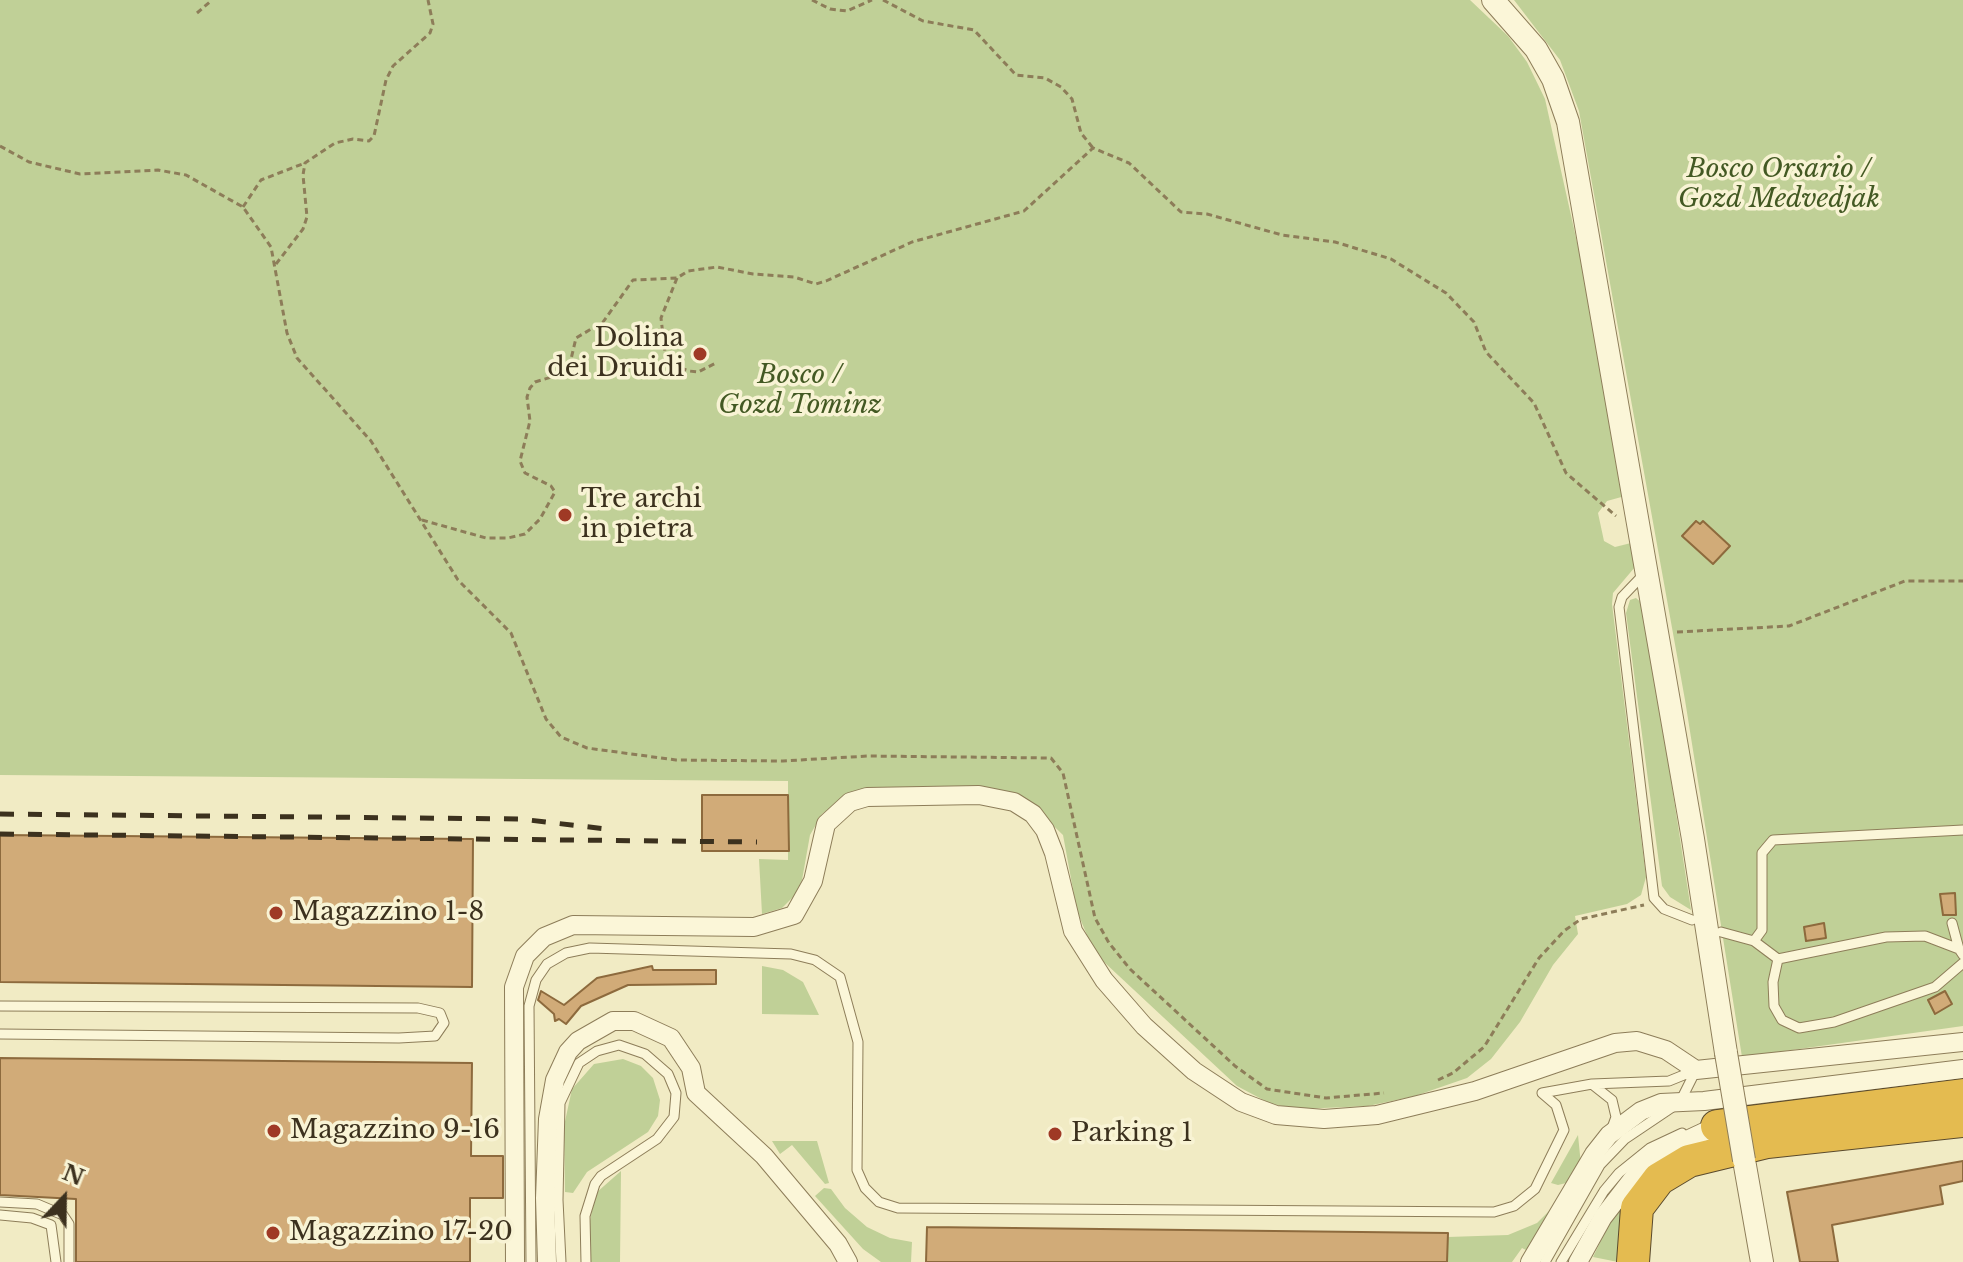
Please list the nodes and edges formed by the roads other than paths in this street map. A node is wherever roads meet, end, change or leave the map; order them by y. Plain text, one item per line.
1 (1493, 0) edge
2 (1646, 572) junction
3 (1963, 830) edge
4 (1692, 920) dead end
5 (1952, 923) dead end
6 (1721, 932) dead end
7 (1754, 941) junction
8 (1961, 952) edge
9 (1778, 959) junction
10 (1963, 963) edge
11 (0, 1006) edge
12 (0, 1034) edge
13 (1963, 1042) edge
14 (1963, 1069) edge
15 (1696, 1070) junction
16 (1592, 1084) junction
17 (1963, 1095) edge
18 (1680, 1102) junction
19 (1963, 1121) edge
20 (1717, 1126) junction
21 (1609, 1135) junction
22 (0, 1202) edge
23 (0, 1215) edge
24 (1633, 1247) edge
25 (56, 1262) edge
26 (69, 1262) edge
27 (515, 1262) edge
28 (531, 1262) edge
29 (547, 1262) edge
30 (561, 1262) edge
31 (586, 1262) edge
32 (848, 1262) edge
33 (1530, 1262) edge
34 (1545, 1262) edge
35 (1561, 1262) edge
36 (1578, 1262) edge
37 (1650, 1262) edge
38 (1762, 1262) edge

1 - 2 street
2 - 4 lane
2 - 38 street, bridge
3 - 7 lane
5 - 8 lane
6 - 7 lane
7 - 9 lane
8 - 9 lane
9 - 10 lane
11 - 12 lane
13 - 15 street
14 - 18 street
15 - 16 lane
15 - 18 lane
15 - 27 street
16 - 21 lane
16 - 28 lane
17 - 20 highway
18 - 21 street
18 - 34 lane
19 - 24 highway
20 - 35 lane
20 - 36 street
21 - 33 street
22 - 26 lane
23 - 25 lane
24 - 37 highway
29 - 32 street
30 - 31 lane

